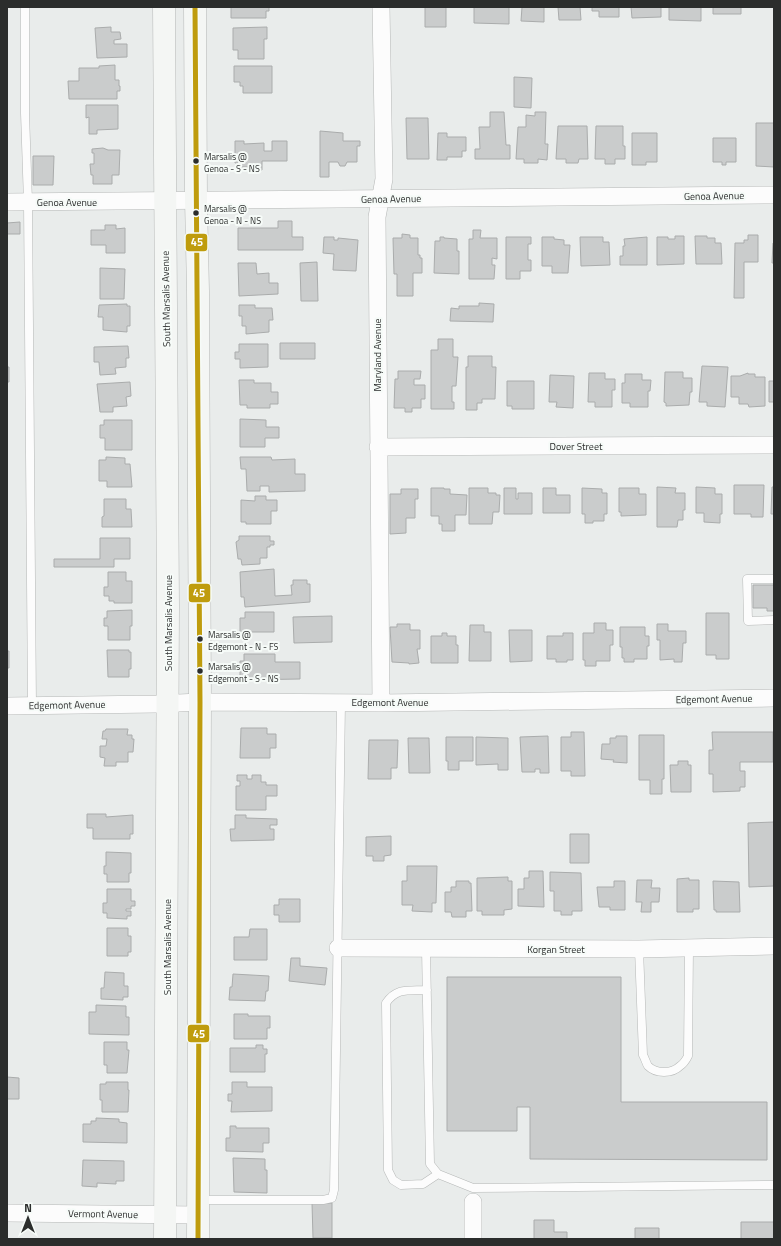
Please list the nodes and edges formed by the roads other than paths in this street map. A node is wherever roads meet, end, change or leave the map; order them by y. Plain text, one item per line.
1 (25, 7) edge
2 (164, 7) edge
3 (195, 7) edge
4 (381, 7) edge
5 (774, 195) edge
6 (196, 200) junction
7 (380, 200) junction
8 (165, 201) junction
9 (7, 202) edge
10 (28, 202) junction
11 (774, 445) edge
12 (378, 447) junction
13 (774, 579) edge
14 (774, 620) edge
15 (774, 698) edge
16 (200, 702) junction
17 (341, 703) junction
18 (381, 703) junction
19 (168, 704) junction
20 (7, 706) edge
21 (32, 706) junction
22 (774, 946) edge
23 (338, 948) junction
24 (689, 948) junction
25 (426, 949) junction
26 (639, 949) junction
27 (427, 990) junction
28 (438, 1174) junction
29 (774, 1185) edge
30 (473, 1195) junction
31 (198, 1207) junction
32 (7, 1213) edge
33 (165, 1215) junction
34 (165, 1239) edge
35 (198, 1239) edge
36 (473, 1239) edge

1 - 10 lane
2 - 8 main road, South Marsalis Avenue
3 - 6 main road
4 - 7 street, Maryland Avenue
5 - 7 street, Genoa Avenue
6 - 7 street, Genoa Avenue
6 - 8 street, Genoa Avenue
6 - 16 main road
7 - 12 street, Maryland Avenue
8 - 10 street, Genoa Avenue
8 - 19 main road, South Marsalis Avenue
9 - 10 street, Genoa Avenue
10 - 21 lane
11 - 12 street, Dover Street
12 - 18 street, Maryland Avenue
13 - 14 lane
15 - 18 street, Edgemont Avenue
16 - 17 street, Edgemont Avenue
16 - 19 street, Edgemont Avenue
16 - 31 main road
17 - 18 street, Edgemont Avenue
17 - 23 lane
19 - 21 street, Edgemont Avenue
19 - 33 main road, South Marsalis Avenue
20 - 21 street, Edgemont Avenue
22 - 24 street, Korgan Street
23 - 25 street, Korgan Street
23 - 31 lane
24 - 26 street, Korgan Street
24 - 26 lane
25 - 26 street, Korgan Street
25 - 27 lane
27 - 28 lane
27 - 28 lane
28 - 30 lane
29 - 30 lane
30 - 36 street
31 - 33 street, Vermont Avenue
31 - 35 main road
32 - 33 street, Vermont Avenue
33 - 34 main road, South Marsalis Avenue

